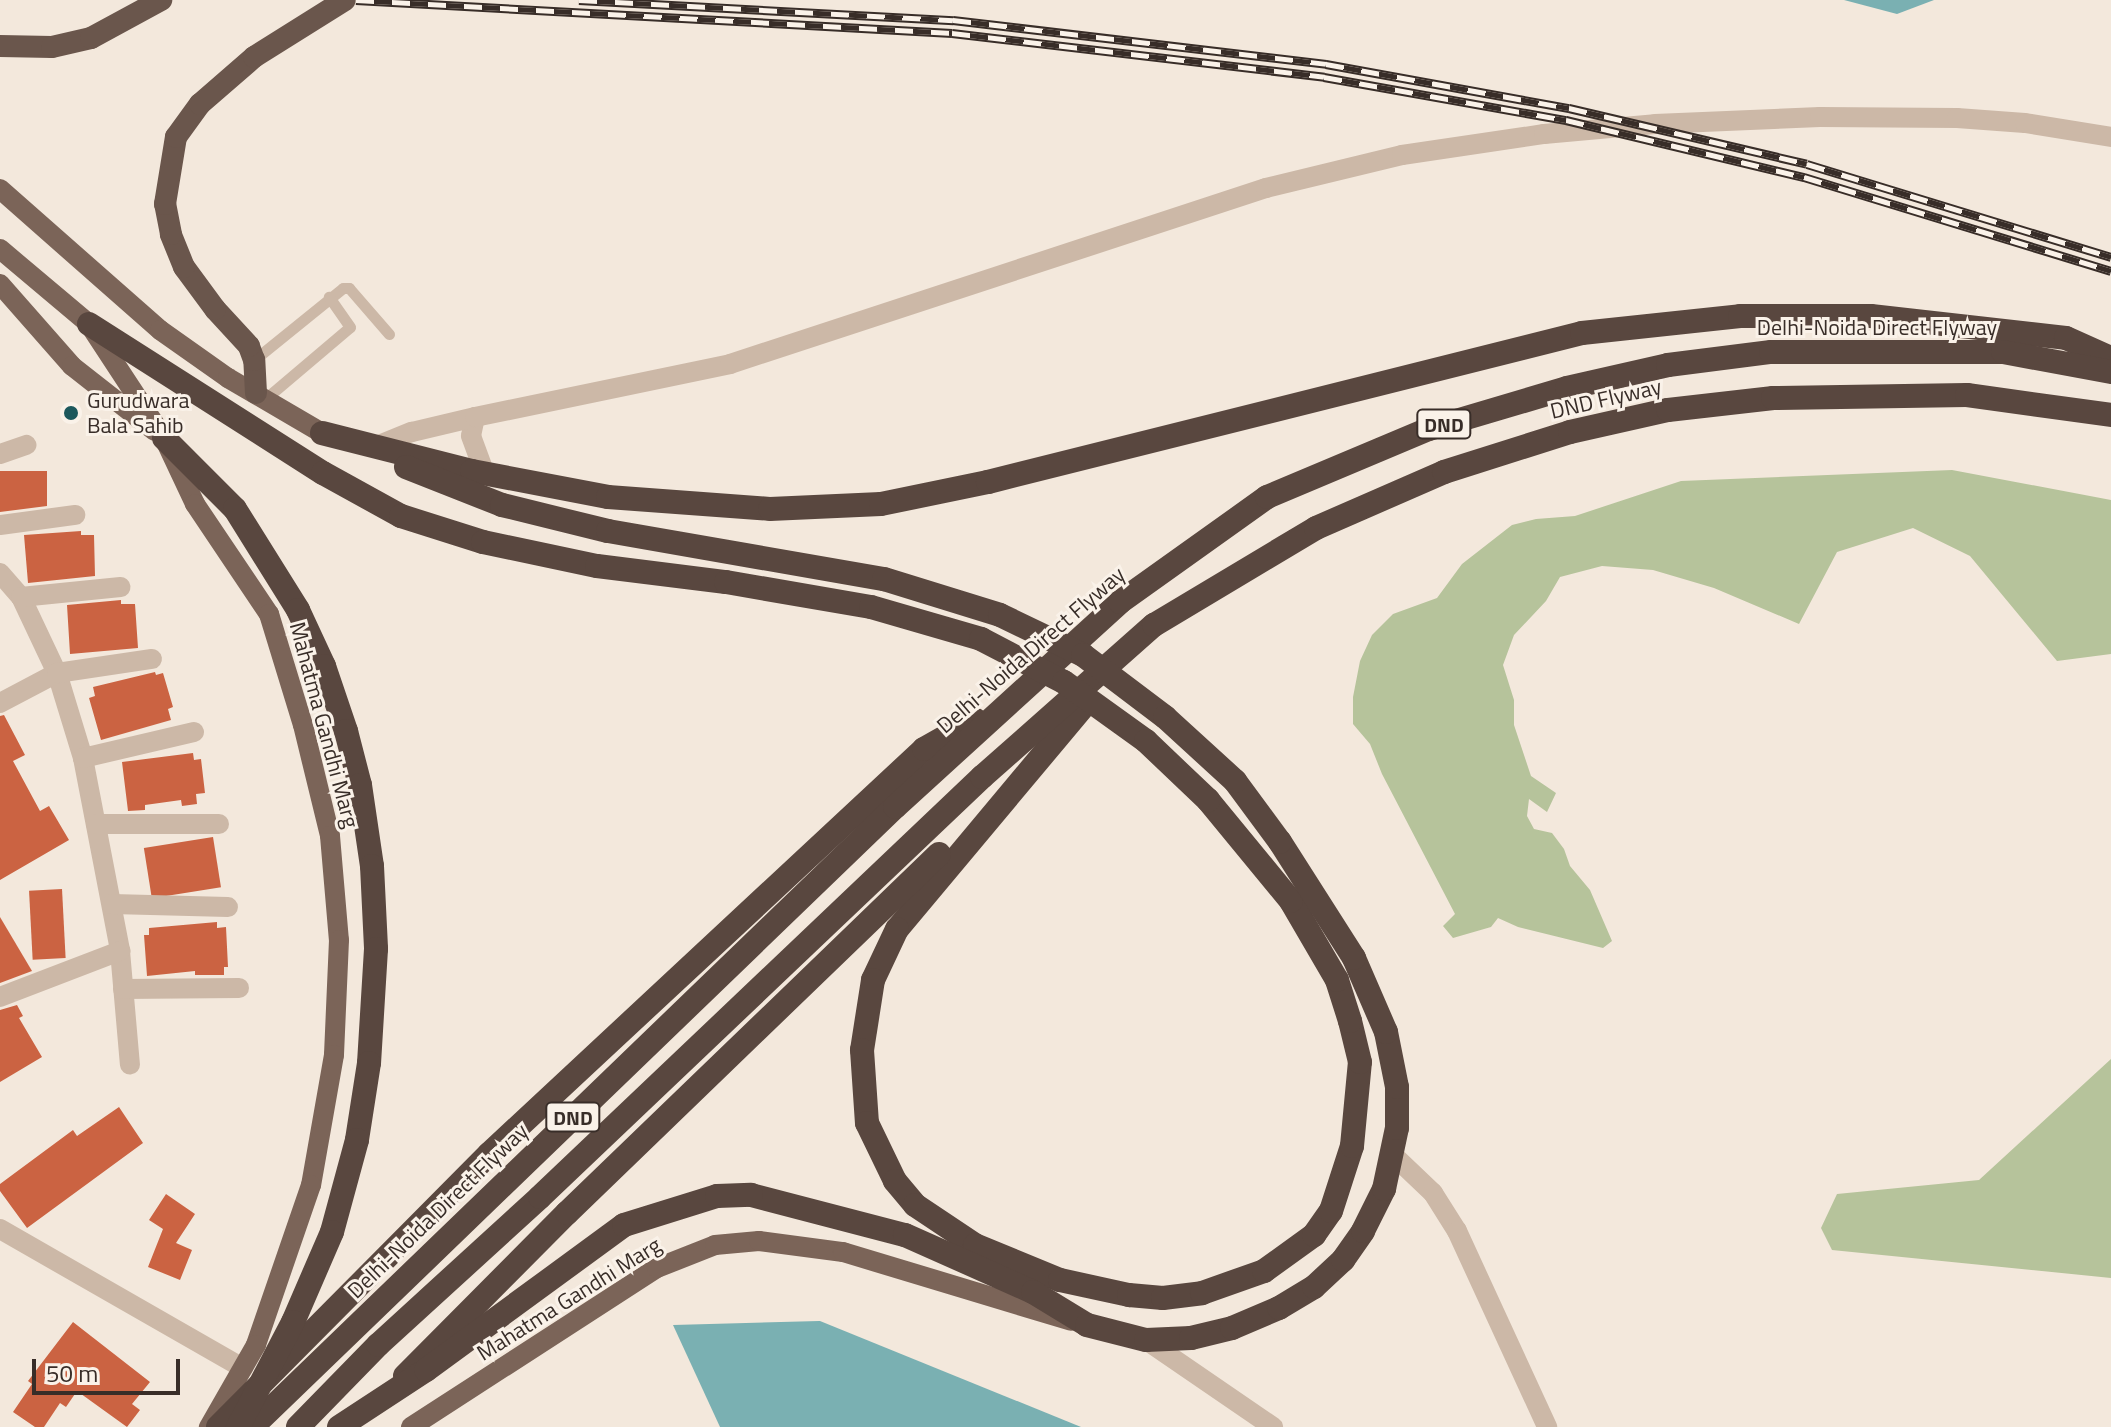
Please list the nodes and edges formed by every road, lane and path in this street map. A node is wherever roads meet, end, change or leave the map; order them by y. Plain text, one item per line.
1 (161, 0) edge
2 (345, 0) edge
3 (0, 46) edge
4 (2111, 137) edge
5 (0, 189) edge
6 (0, 249) edge
7 (0, 284) edge
8 (329, 297) junction
9 (89, 324) junction
10 (389, 334) dead end
11 (2111, 358) edge
12 (254, 360) junction
13 (2111, 372) edge
14 (260, 396) junction
15 (2111, 415) edge
16 (475, 417) junction
17 (322, 433) junction
18 (164, 438) junction
19 (26, 445) dead end
20 (379, 445) junction
21 (0, 454) edge
22 (485, 474) junction
23 (75, 515) dead end
24 (0, 525) edge
25 (0, 573) edge
26 (121, 587) dead end
27 (21, 597) junction
28 (1154, 625) junction
29 (152, 659) dead end
30 (57, 673) junction
31 (1018, 696) junction
32 (0, 703) edge
33 (194, 732) dead end
34 (83, 758) junction
35 (1028, 769) junction
36 (96, 824) junction
37 (219, 824) dead end
38 (112, 904) junction
39 (228, 907) dead end
40 (120, 951) junction
41 (239, 988) dead end
42 (123, 989) junction
43 (0, 997) edge
44 (130, 1065) dead end
45 (1391, 1153) junction
46 (0, 1229) edge
47 (1087, 1325) junction
48 (1146, 1340) junction
49 (243, 1368) junction
50 (209, 1427) edge
51 (218, 1427) edge
52 (238, 1427) edge
53 (252, 1427) edge
54 (298, 1427) edge
55 (339, 1427) edge
56 (355, 1427) edge
57 (411, 1427) edge
58 (1273, 1427) edge
59 (1547, 1427) edge

1 - 3 highway
2 - 12 highway
4 - 16 street
5 - 14 main road
6 - 9 main road, Mahatma Gandhi Marg
7 - 18 main road
8 - 10 lane
8 - 12 lane
8 - 14 lane
9 - 18 main road, Mahatma Gandhi Marg
9 - 35 highway, bridge
11 - 22 highway
12 - 14 highway
13 - 31 highway, Delhi-Noida Direct Flyway / DND
14 - 17 main road
15 - 28 highway, DND Flyway
16 - 20 street
16 - 22 street
17 - 20 highway
17 - 45 highway, bridge
18 - 49 main road, Mahatma Gandhi Marg
18 - 52 highway, bridge
19 - 21 street
20 - 22 highway
23 - 24 street
25 - 27 street
26 - 27 street
27 - 30 street
28 - 35 highway
28 - 54 highway, DND
29 - 30 street
30 - 32 street
30 - 34 street
31 - 51 highway
31 - 53 highway, Delhi-Noida Direct Flyway / DND
33 - 34 street
34 - 36 street
35 - 56 highway
36 - 37 street
36 - 38 street
38 - 39 street
38 - 40 street
40 - 42 street
40 - 43 street
41 - 42 street
42 - 44 street
45 - 48 highway
45 - 59 street
46 - 49 street
47 - 48 highway
47 - 55 highway, bridge
47 - 57 main road, Mahatma Gandhi Marg
48 - 58 street
49 - 50 main road, Mahatma Gandhi Marg

